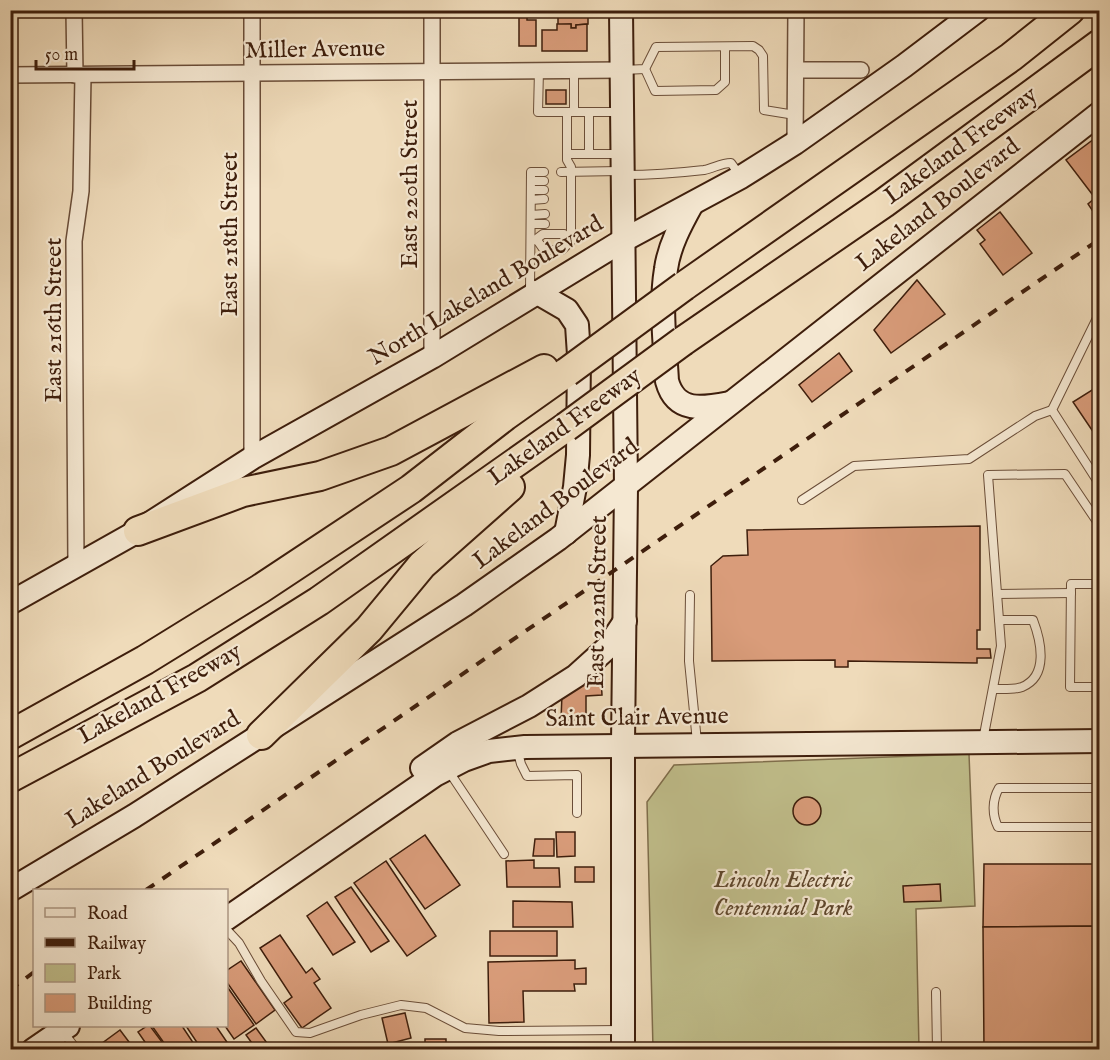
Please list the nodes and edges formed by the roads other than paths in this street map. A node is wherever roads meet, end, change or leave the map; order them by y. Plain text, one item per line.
1 (74, 10) edge
2 (252, 10) edge
3 (432, 10) edge
4 (621, 10) edge
5 (796, 10) edge
6 (1070, 10) edge
7 (972, 13) edge
8 (1100, 44) edge
9 (724, 47) junction
10 (645, 69) junction
11 (539, 70) junction
12 (574, 70) junction
13 (621, 70) junction
14 (796, 70) junction
15 (861, 70) dead end
16 (433, 71) junction
17 (252, 74) junction
18 (10, 75) edge
19 (79, 75) junction
20 (571, 112) junction
21 (589, 112) junction
22 (621, 112) junction
23 (1100, 113) edge
24 (795, 115) junction
25 (795, 143) junction
26 (567, 154) junction
27 (589, 154) junction
28 (622, 167) junction
29 (544, 172) dead end
30 (561, 172) dead end
31 (571, 172) junction
32 (741, 177) junction
33 (531, 181) junction
34 (544, 181) dead end
35 (561, 181) dead end
36 (571, 181) junction
37 (531, 190) junction
38 (561, 195) dead end
39 (571, 195) junction
40 (531, 200) junction
41 (692, 204) junction
42 (531, 214) junction
43 (545, 214) dead end
44 (561, 214) dead end
45 (571, 214) junction
46 (531, 224) junction
47 (545, 224) dead end
48 (561, 224) dead end
49 (571, 224) junction
50 (534, 240) junction
51 (571, 241) junction
52 (622, 241) junction
53 (533, 294) junction
54 (1100, 312) edge
55 (432, 357) junction
56 (567, 364) junction
57 (732, 402) junction
58 (1052, 410) junction
59 (566, 427) junction
60 (252, 458) junction
61 (1100, 485) edge
62 (626, 487) junction
63 (802, 500) dead end
64 (1100, 526) edge
65 (138, 531) junction
66 (566, 532) junction
67 (76, 565) junction
68 (1100, 584) edge
69 (1071, 593) junction
70 (997, 594) junction
71 (690, 595) dead end
72 (10, 603) edge
73 (999, 620) junction
74 (625, 621) junction
75 (1100, 687) edge
76 (993, 689) junction
77 (10, 735) edge
78 (261, 735) junction
79 (983, 741) junction
80 (1100, 741) edge
81 (697, 744) junction
82 (623, 745) junction
83 (517, 748) junction
84 (447, 768) junction
85 (10, 778) edge
86 (1100, 788) edge
87 (381, 812) junction
88 (577, 813) dead end
89 (1100, 827) edge
90 (504, 854) dead end
91 (10, 890) edge
92 (228, 918) edge
93 (228, 931) edge
94 (936, 992) dead end
95 (65, 1028) edge
96 (623, 1040) edge
97 (35, 1049) edge
98 (77, 1050) edge
99 (937, 1050) edge

1 - 19 street, East 216th Street
2 - 17 street, East 218th Street
3 - 16 street, East 220th Street
4 - 13 street, East 222nd Street
5 - 14 street
6 - 56 highway, Lakeland Freeway, bridge
7 - 25 street, North Lakeland Boulevard
8 - 59 highway, Lakeland Freeway, bridge
9 - 10 lane
9 - 10 lane
9 - 24 lane
10 - 13 lane
11 - 12 street, Miller Avenue
11 - 16 street, Miller Avenue
11 - 20 lane
12 - 13 street, Miller Avenue
12 - 20 lane
13 - 22 street, East 222nd Street
14 - 15 street
14 - 24 street
16 - 17 street, Miller Avenue
16 - 55 street, East 220th Street
17 - 19 street, Miller Avenue
17 - 60 street, East 218th Street
18 - 19 street, Miller Avenue
19 - 67 street, East 216th Street
20 - 21 lane
20 - 26 lane
21 - 22 lane
21 - 27 lane
22 - 28 street, East 222nd Street
23 - 57 street, Lakeland Boulevard
24 - 25 street
25 - 32 street, North Lakeland Boulevard
26 - 27 lane
26 - 31 lane
27 - 28 lane
28 - 31 lane
28 - 32 lane
28 - 52 street, East 222nd Street
29 - 33 lane
30 - 31 lane
31 - 36 lane
32 - 41 street, North Lakeland Boulevard
33 - 34 lane
33 - 37 lane
35 - 36 lane
36 - 39 lane
37 - 40 lane
37 - 40 lane
38 - 39 lane
39 - 45 lane
40 - 42 lane
41 - 52 street, North Lakeland Boulevard
41 - 57 street
42 - 43 lane
42 - 46 lane
44 - 45 lane
45 - 49 lane
46 - 47 lane
46 - 50 lane
48 - 49 lane
49 - 51 lane
50 - 51 lane
50 - 51 lane
50 - 53 lane
52 - 53 street, North Lakeland Boulevard
52 - 62 street, East 222nd Street
53 - 55 street, North Lakeland Boulevard
53 - 66 street
54 - 58 lane
55 - 60 street, North Lakeland Boulevard
56 - 65 highway
56 - 77 highway, Lakeland Freeway
57 - 62 street, Lakeland Boulevard
58 - 61 lane
58 - 63 lane
59 - 78 highway
59 - 85 highway, Lakeland Freeway
60 - 65 street, North Lakeland Boulevard
62 - 66 street, Lakeland Boulevard
62 - 74 street, East 222nd Street
64 - 70 lane
65 - 67 street, North Lakeland Boulevard
66 - 78 street, Lakeland Boulevard
67 - 72 street, North Lakeland Boulevard
68 - 69 lane
69 - 70 lane
69 - 75 lane
70 - 73 lane
71 - 81 lane
73 - 76 lane
73 - 76 lane
74 - 82 street, East 222nd Street
74 - 87 street
76 - 79 lane
78 - 91 street, Lakeland Boulevard
79 - 80 street, Saint Clair Avenue
79 - 81 street, Saint Clair Avenue
81 - 82 street, Saint Clair Avenue
82 - 83 street, Saint Clair Avenue
82 - 96 street, East 222nd Street
83 - 84 street, Saint Clair Avenue
83 - 88 lane
84 - 87 street, Saint Clair Avenue
84 - 90 lane
86 - 89 lane
87 - 92 street, Saint Clair Avenue
93 - 96 lane
94 - 99 lane
95 - 97 street
95 - 98 lane

